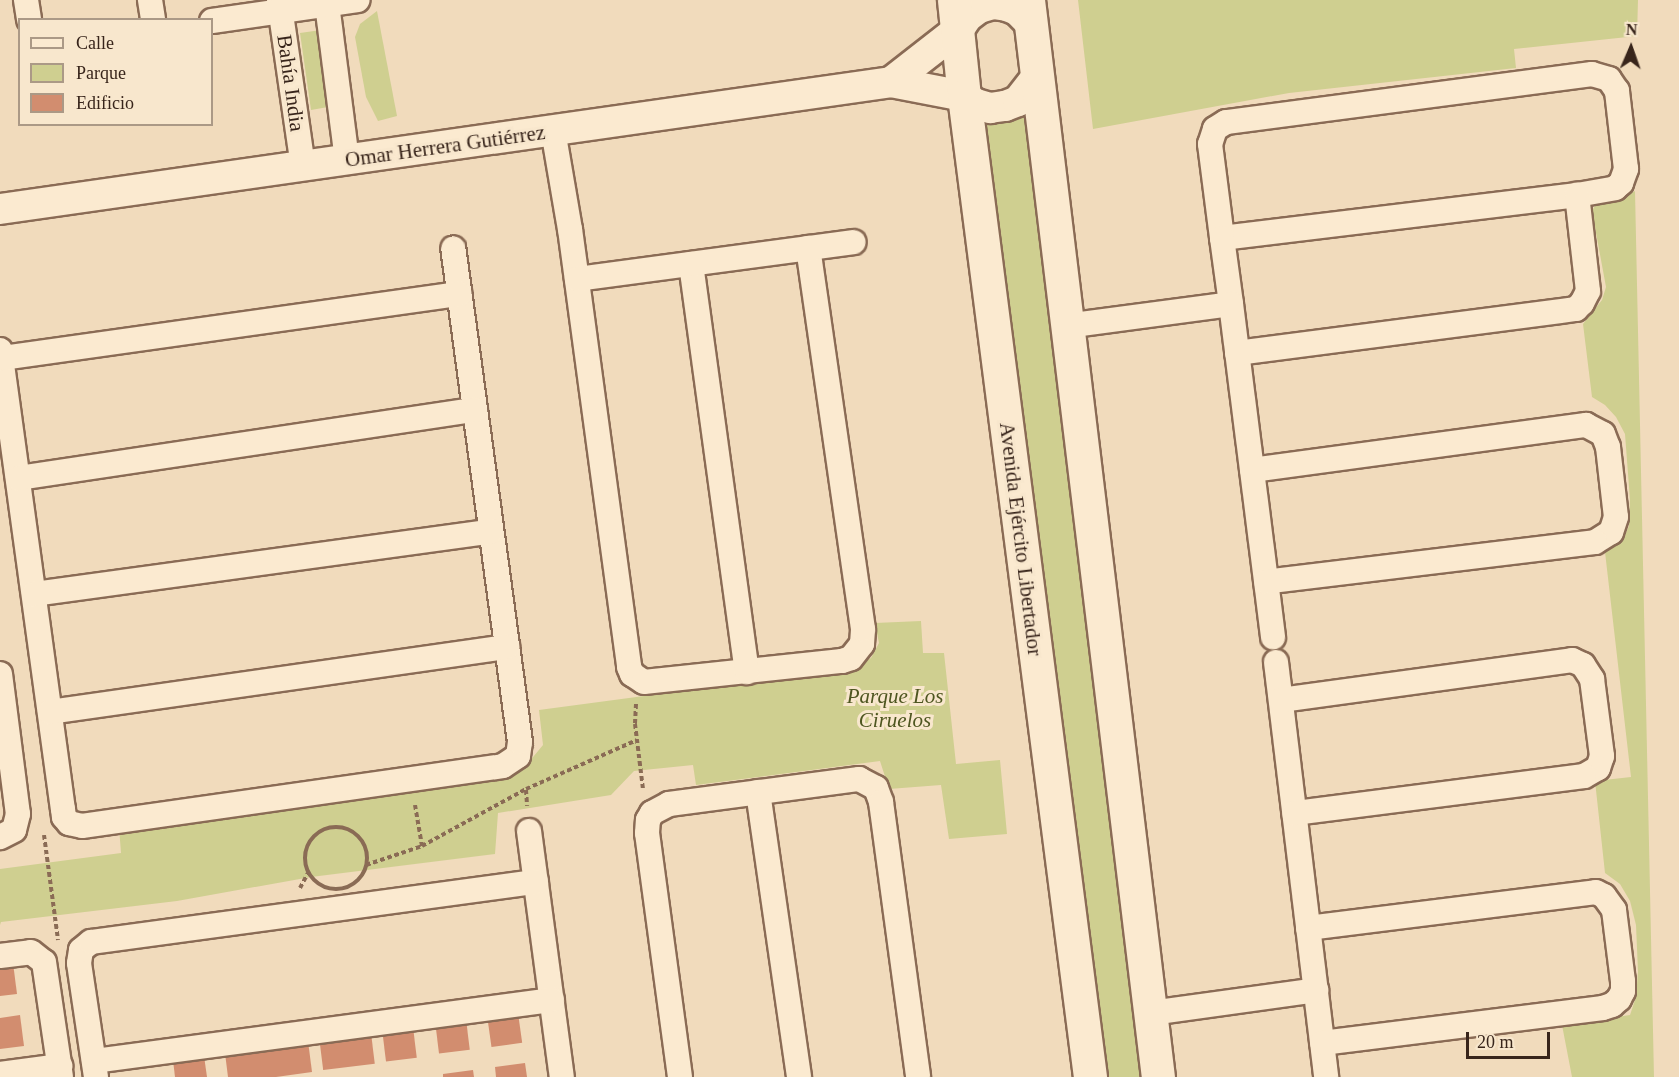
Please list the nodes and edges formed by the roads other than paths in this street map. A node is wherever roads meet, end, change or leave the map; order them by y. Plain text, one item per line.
1 (26, 0) edge
2 (150, 0) edge
3 (357, 0) edge
4 (327, 4) junction
5 (280, 5) edge
6 (1029, 12) edge
7 (957, 15) edge
8 (29, 18) edge
9 (153, 18) edge
10 (213, 21) edge
11 (1037, 77) junction
12 (891, 82) junction
13 (964, 96) junction
14 (553, 130) junction
15 (347, 160) junction
16 (303, 166) junction
17 (1577, 195) junction
18 (0, 209) edge
19 (1222, 238) junction
20 (854, 242) dead end
21 (808, 248) junction
22 (453, 249) dead end
23 (691, 264) junction
24 (577, 279) junction
25 (460, 294) junction
26 (1231, 304) junction
27 (1066, 326) junction
28 (1237, 353) junction
29 (1, 354) edge
30 (475, 410) junction
31 (1252, 470) junction
32 (18, 478) junction
33 (492, 531) junction
34 (1266, 582) junction
35 (34, 594) junction
36 (1273, 637) dead end
37 (507, 647) junction
38 (1276, 662) dead end
39 (747, 672) junction
40 (0, 674) edge
41 (1281, 700) junction
42 (50, 712) junction
43 (3, 716) edge
44 (758, 792) junction
45 (1294, 813) junction
46 (529, 831) dead end
47 (0, 837) edge
48 (536, 882) junction
49 (1308, 928) junction
50 (0, 956) edge
51 (1316, 990) junction
52 (552, 1000) junction
53 (1151, 1013) junction
54 (1322, 1043) junction
55 (95, 1069) edge
56 (61, 1071) edge
57 (0, 1074) edge
58 (562, 1077) edge
59 (681, 1077) edge
60 (799, 1077) edge
61 (918, 1077) edge
62 (1090, 1077) edge
63 (1158, 1077) edge
64 (1326, 1077) edge

1 - 8 street
2 - 9 street
3 - 4 street
4 - 5 street
4 - 15 street
5 - 10 street
5 - 16 street, Bahía India
6 - 7 street, Omar Herrera Gutiérrez
6 - 11 main road
7 - 12 street, Omar Herrera Gutiérrez
7 - 13 main road, Avenida Ejército Libertador
11 - 13 street, Omar Herrera Gutiérrez
11 - 27 main road
12 - 13 street, Omar Herrera Gutiérrez
12 - 14 street, Omar Herrera Gutiérrez
13 - 62 main road, Avenida Ejército Libertador
14 - 15 street, Omar Herrera Gutiérrez
14 - 24 street
15 - 16 street, Omar Herrera Gutiérrez
16 - 18 street, Omar Herrera Gutiérrez
17 - 19 street
17 - 19 street
17 - 28 street
19 - 26 street
20 - 21 street
21 - 23 street
21 - 39 street
22 - 25 street
23 - 24 street
23 - 39 street
24 - 39 street
25 - 29 street
25 - 30 street
26 - 27 street
26 - 28 street
27 - 53 main road
28 - 31 street
29 - 32 street
30 - 32 street
30 - 33 street
31 - 34 street
31 - 34 street
32 - 35 street
33 - 35 street
33 - 37 street
34 - 36 street
35 - 42 street
37 - 42 street
37 - 42 street
38 - 41 street
40 - 43 street
41 - 45 street
41 - 45 street
43 - 47 street
44 - 59 street
44 - 60 street
44 - 61 street
45 - 49 street
46 - 48 street
48 - 52 street
48 - 55 street
49 - 51 street
49 - 54 street
50 - 56 street
51 - 53 street
51 - 54 street
52 - 55 street
52 - 58 street
53 - 63 main road
54 - 64 street
56 - 57 street

